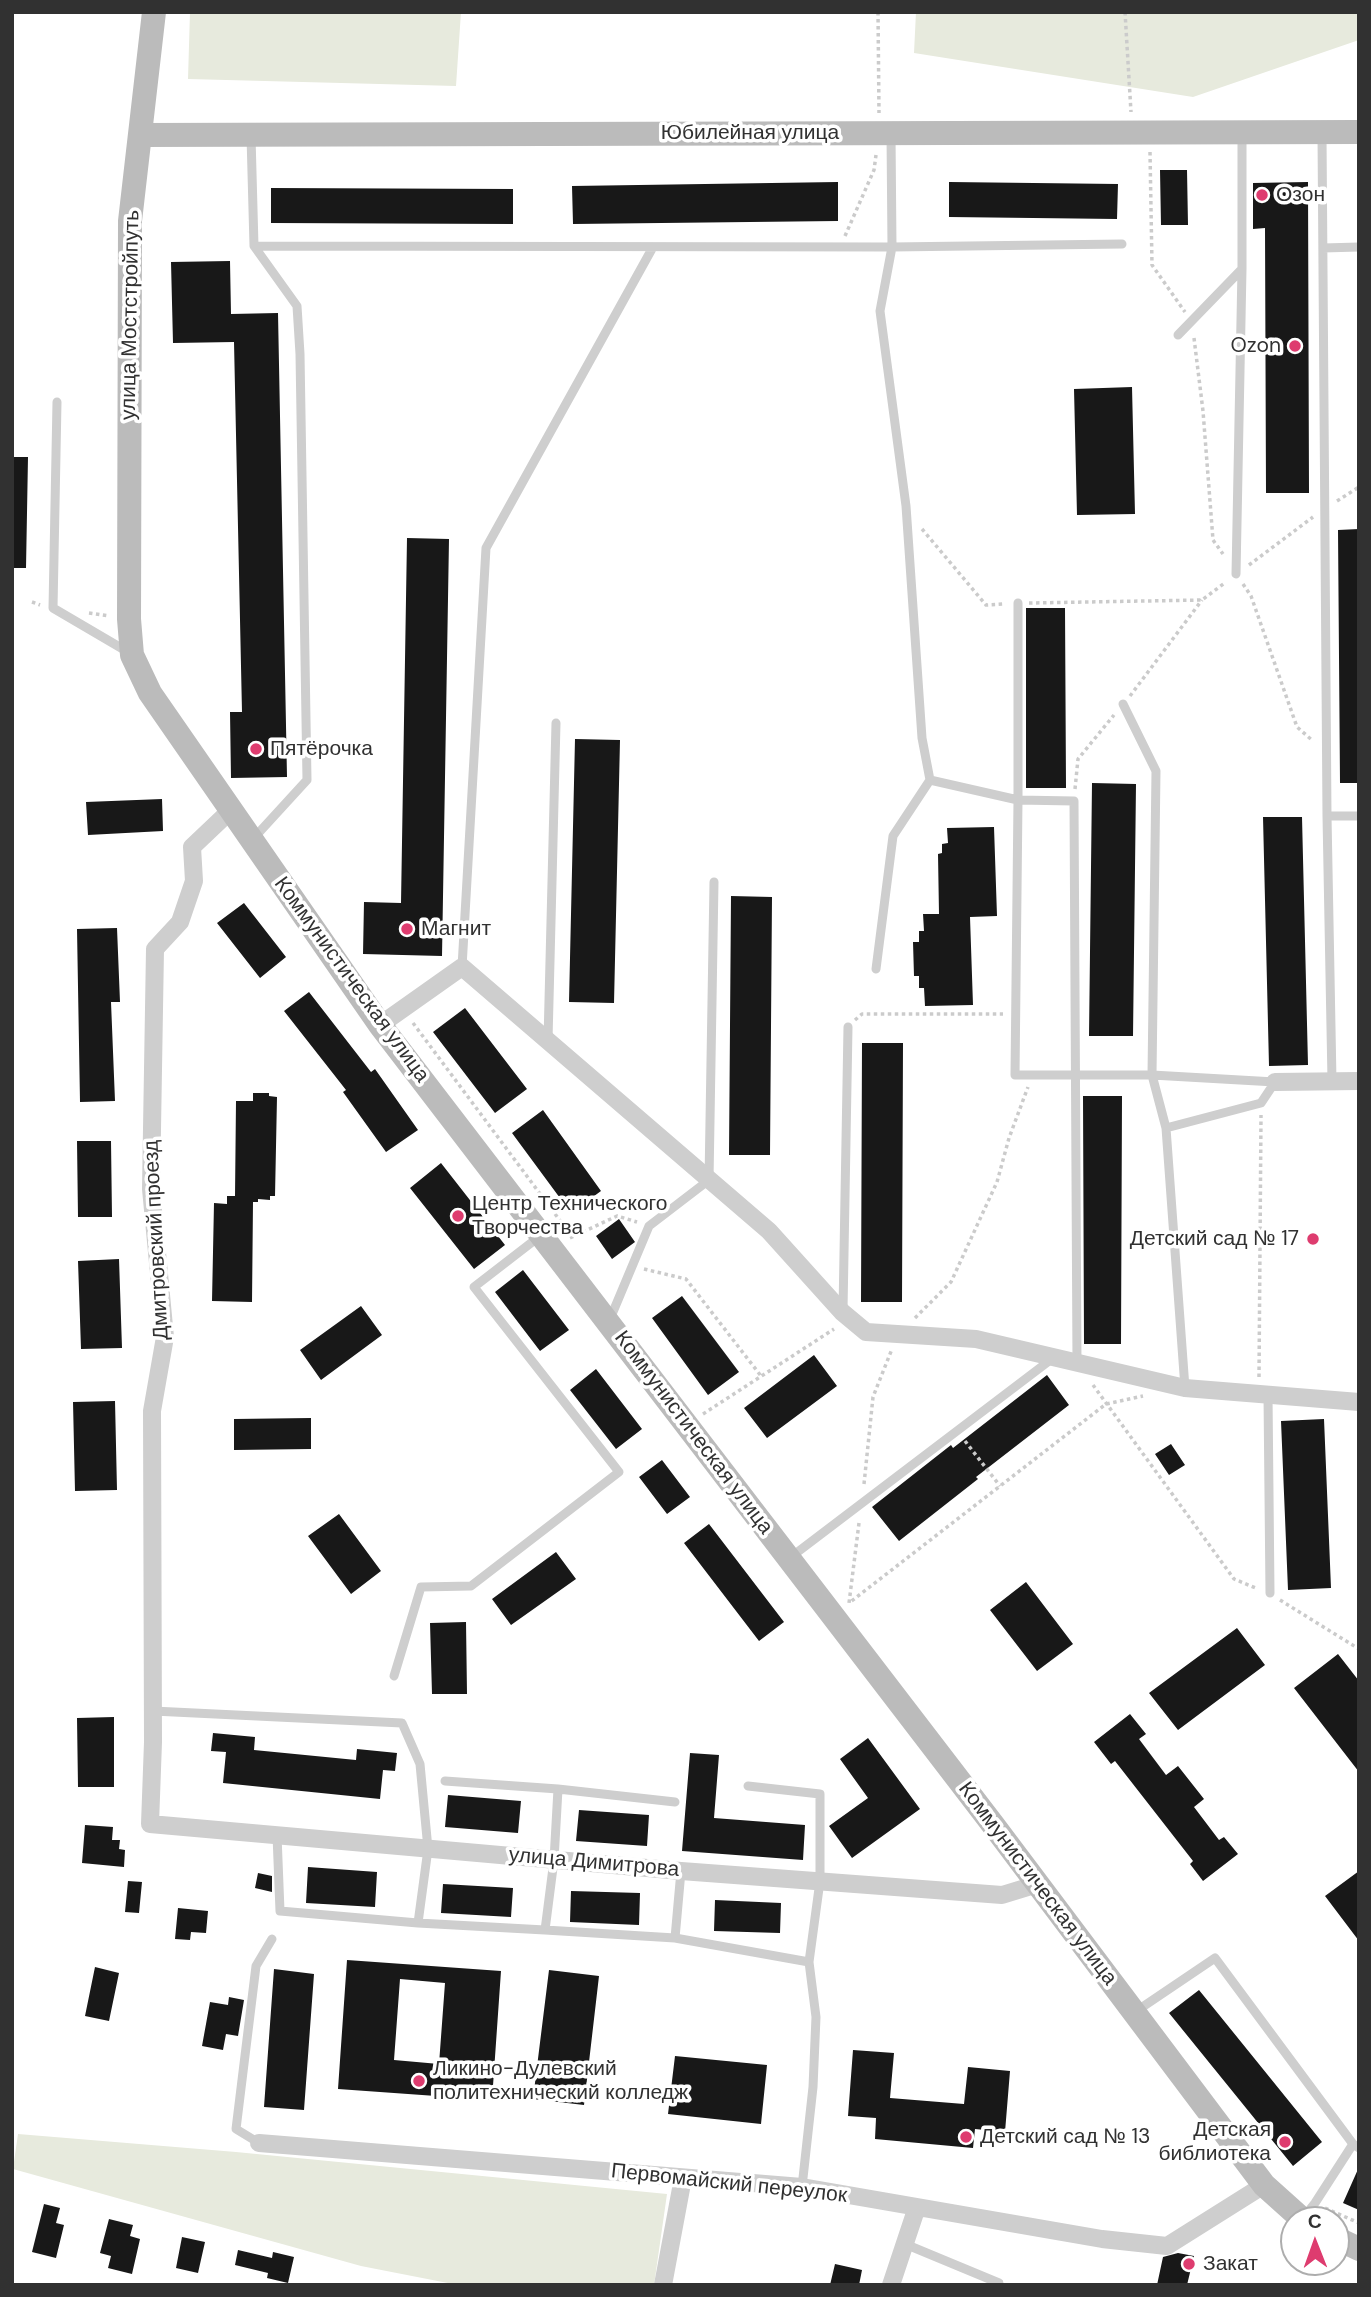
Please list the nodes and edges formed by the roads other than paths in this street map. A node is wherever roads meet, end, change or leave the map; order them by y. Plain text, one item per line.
1 (154, 12) edge
2 (1242, 132) junction
3 (1322, 132) junction
4 (1359, 132) edge
5 (891, 133) junction
6 (251, 134) junction
7 (140, 135) junction
8 (1122, 244) dead end
9 (254, 246) junction
10 (653, 247) junction
11 (892, 247) junction
12 (1359, 247) edge
13 (1323, 248) junction
14 (1242, 269) junction
15 (1178, 335) dead end
16 (57, 402) dead end
17 (1236, 574) road end
18 (1018, 603) road end
19 (129, 619) joint
20 (132, 655) junction
21 (1123, 704) dead end
22 (556, 723) dead end
23 (930, 780) junction
24 (1017, 800) junction
25 (230, 810) junction
26 (1327, 816) junction
27 (1359, 816) edge
28 (252, 840) junction
29 (714, 882) dead end
30 (462, 967) junction
31 (876, 969) dead end
32 (380, 1025) junction
33 (848, 1027) road end
34 (548, 1041) junction
35 (1074, 1074) junction
36 (1152, 1075) junction
37 (1332, 1081) junction
38 (1359, 1081) edge
39 (1275, 1082) junction
40 (1166, 1128) junction
41 (709, 1180) junction
42 (546, 1241) junction
43 (846, 1315) junction
44 (608, 1322) junction
45 (1054, 1357) junction
46 (1077, 1363) junction
47 (1185, 1388) junction
48 (1263, 1389) junction
49 (1359, 1402) edge
50 (789, 1559) junction
51 (1270, 1594) road end
52 (394, 1676) dead end
53 (153, 1712) junction
54 (446, 1780) dead end
55 (748, 1786) dead end
56 (558, 1789) junction
57 (675, 1802) dead end
58 (150, 1824) joint
59 (277, 1835) junction
60 (428, 1849) junction
61 (554, 1860) junction
62 (681, 1871) junction
63 (820, 1881) junction
64 (1038, 1884) junction
65 (418, 1923) junction
66 (545, 1930) junction
67 (675, 1938) junction
68 (272, 1939) dead end
69 (808, 1962) junction
70 (1134, 2012) junction
71 (259, 2143) joint
72 (1356, 2146) edge
73 (683, 2178) junction
74 (1264, 2185) junction
75 (802, 2187) junction
76 (1294, 2206) edge
77 (1312, 2206) edge
78 (918, 2207) junction
79 (905, 2244) junction
80 (663, 2285) edge
81 (891, 2285) edge
82 (999, 2285) edge

1 - 7 street, улица Мостстройпуть
2 - 3 street, Юбилейная улица
2 - 5 street, Юбилейная улица
2 - 14 lane
3 - 4 street, Юбилейная улица
3 - 13 lane
5 - 6 street, Юбилейная улица
5 - 11 lane
6 - 7 street, Юбилейная улица
6 - 9 lane
7 - 19 street, улица Мостстройпуть
8 - 11 lane
9 - 10 lane
9 - 28 lane
10 - 11 lane
10 - 30 lane
11 - 23 lane
12 - 13 lane
13 - 26 lane
14 - 15 lane
14 - 17 lane
16 - 20 lane
18 - 24 lane
19 - 20 street, Коммунистическая улица
20 - 25 street, Коммунистическая улица
21 - 36 lane
22 - 34 lane
23 - 24 lane
23 - 31 lane
24 - 35 lane
24 - 35 lane
25 - 28 street, Коммунистическая улица
25 - 53 street, Дмитровский проезд
26 - 27 lane
26 - 37 lane
28 - 32 street, Коммунистическая улица
29 - 41 lane
30 - 32 street
30 - 34 street
32 - 42 street, Коммунистическая улица
33 - 43 lane
34 - 41 street
35 - 36 lane
35 - 46 lane
36 - 39 lane
36 - 40 lane
37 - 38 street
37 - 39 street
39 - 40 lane
40 - 47 lane
41 - 43 street
41 - 44 lane
42 - 44 street, Коммунистическая улица
42 - 52 lane
43 - 45 street
44 - 50 street, Коммунистическая улица
45 - 46 street
45 - 50 lane
46 - 47 street
47 - 48 street
48 - 49 street
48 - 51 lane
50 - 64 street, Коммунистическая улица
53 - 58 street, Дмитровский проезд
53 - 60 lane
54 - 56 lane
55 - 63 lane
56 - 57 lane
56 - 61 lane
58 - 59 street, улица Димитрова
59 - 60 street, улица Димитрова
59 - 65 lane
60 - 61 street, улица Димитрова
60 - 65 lane
61 - 62 street, улица Димитрова
61 - 66 lane
62 - 63 street, улица Димитрова
62 - 67 lane
63 - 64 street, улица Димитрова
63 - 69 lane
64 - 70 street, Коммунистическая улица
65 - 66 lane
66 - 67 lane
67 - 69 lane
68 - 71 lane
69 - 75 lane
70 - 72 lane
70 - 74 street, Коммунистическая улица
71 - 73 street, Первомайский переулок
72 - 77 lane
73 - 75 street, Первомайский переулок
73 - 80 street
74 - 76 street, Коммунистическая улица
74 - 78 street, Первомайский переулок
75 - 78 street, Первомайский переулок
78 - 79 street
79 - 81 street
79 - 82 lane

